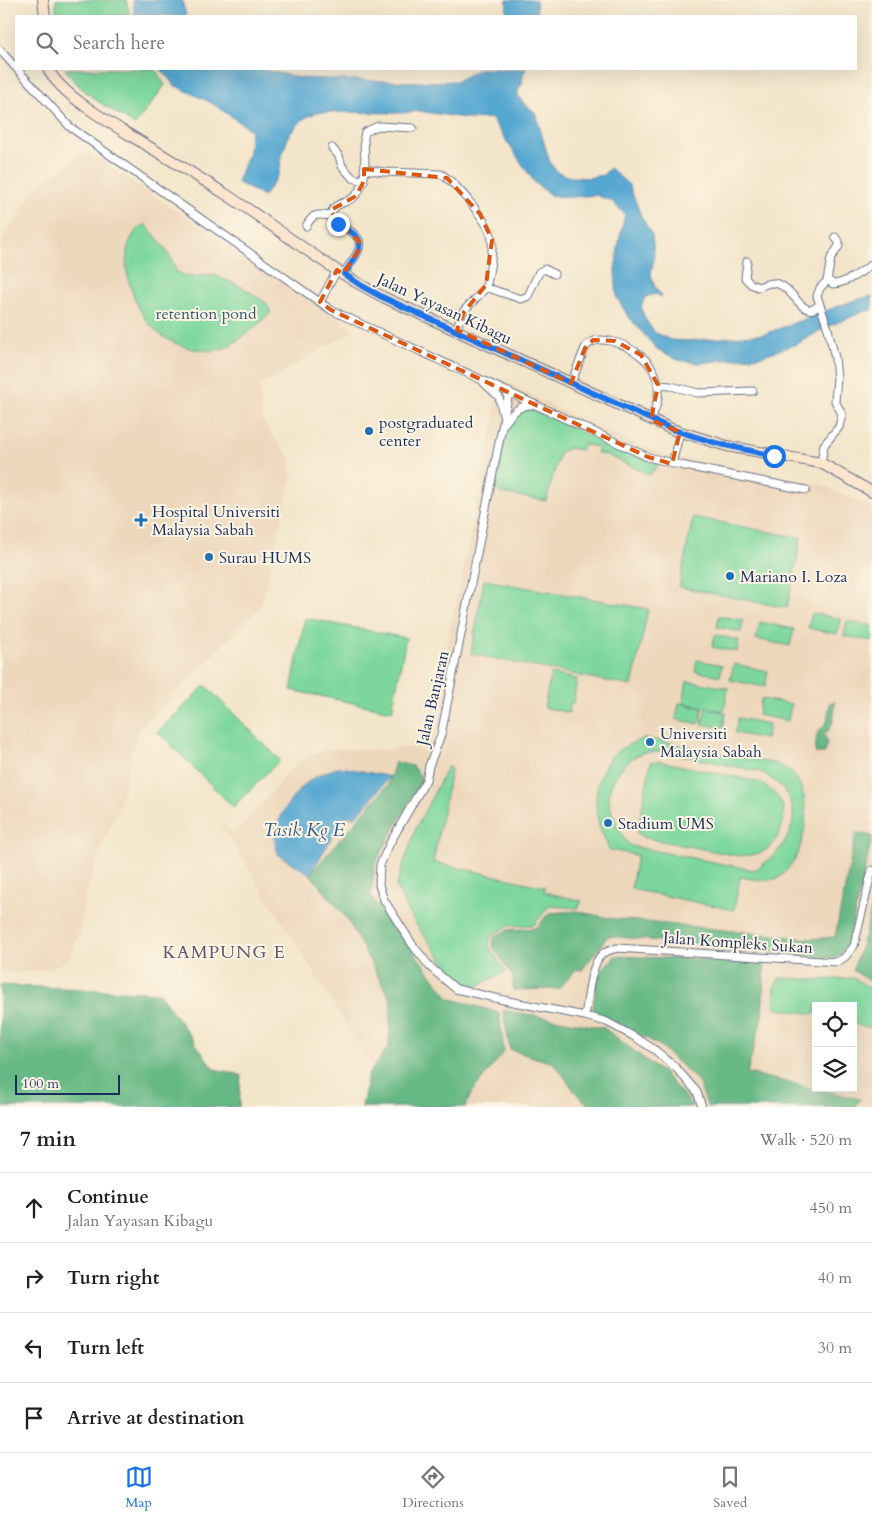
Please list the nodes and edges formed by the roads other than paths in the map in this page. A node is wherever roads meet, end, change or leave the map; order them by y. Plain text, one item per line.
1 (43, 0) edge
2 (45, 15) edge
3 (0, 50) edge
4 (15, 67) edge
5 (18, 70) edge
6 (49, 70) edge
7 (413, 128) dead end
8 (332, 148) dead end
9 (364, 169) junction
10 (364, 181) junction
11 (331, 216) junction
12 (306, 226) dead end
13 (835, 237) dead end
14 (747, 261) dead end
15 (872, 264) edge
16 (340, 272) junction
17 (554, 274) dead end
18 (828, 280) junction
19 (485, 287) junction
20 (320, 302) junction
21 (820, 308) junction
22 (456, 330) junction
23 (481, 379) junction
24 (572, 383) junction
25 (658, 385) junction
26 (753, 391) dead end
27 (509, 392) junction
28 (534, 404) junction
29 (651, 420) junction
30 (503, 426) junction
31 (680, 432) junction
32 (821, 463) junction
33 (672, 464) junction
34 (806, 490) dead end
35 (872, 492) edge
36 (872, 870) edge
37 (585, 1016) junction
38 (702, 1107) edge

1 - 2 street
3 - 4 street
5 - 20 street
6 - 16 street, Jalan Yayasan Kibagu
7 - 9 street
8 - 10 street
9 - 10 street
9 - 19 street
10 - 11 street
11 - 12 street
11 - 16 street
13 - 18 street
14 - 21 street
15 - 18 street
16 - 20 street
16 - 22 street, Jalan Yayasan Kibagu
17 - 19 street
18 - 21 street
19 - 22 street
20 - 23 street
21 - 32 street
22 - 24 street, Jalan Yayasan Kibagu
23 - 27 street
23 - 30 street
24 - 25 street
24 - 29 street, Jalan Yayasan Kibagu
25 - 26 street
25 - 29 street
27 - 28 street
27 - 30 street, Jalan Banjaran
28 - 30 street
28 - 33 street
29 - 31 street, Jalan Yayasan Kibagu
30 - 37 street, Jalan Banjaran
31 - 32 street, Jalan Yayasan Kibagu
31 - 33 street
32 - 35 street, Jalan Yayasan Kibagu
33 - 34 street
36 - 37 street, Jalan Kompleks Sukan
37 - 38 street, Jalan Banjaran

